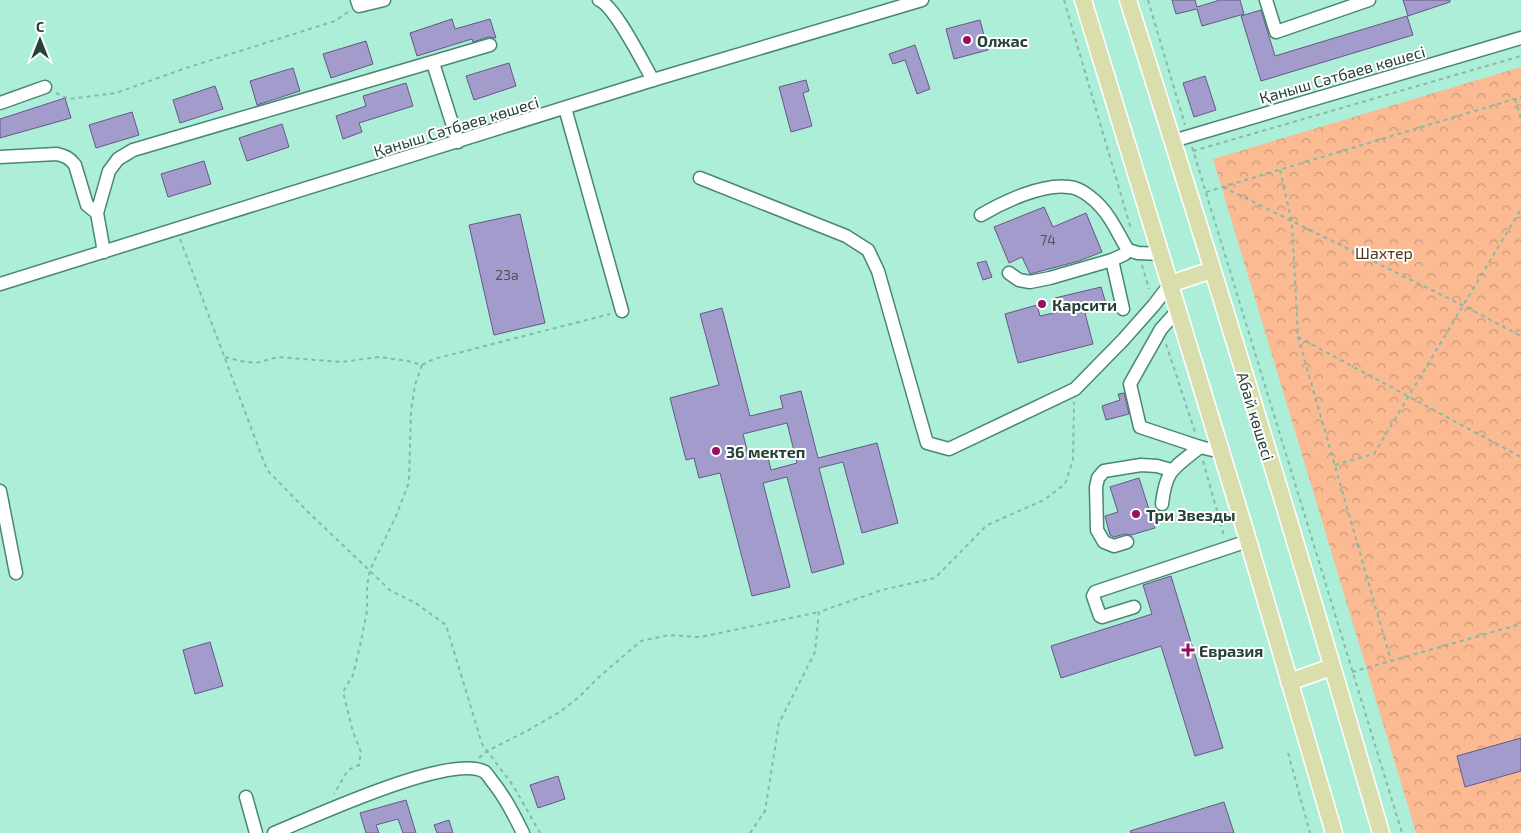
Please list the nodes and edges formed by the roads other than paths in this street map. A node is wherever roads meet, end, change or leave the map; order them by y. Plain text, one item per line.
1 (384, 0) edge
2 (599, 0) edge
3 (922, 0) edge
4 (1083, 0) edge
5 (1128, 0) edge
6 (1266, 0) edge
7 (1369, 0) edge
8 (358, 3) edge
9 (1521, 38) edge
10 (490, 45) dead end
11 (433, 63) junction
12 (653, 80) junction
13 (45, 88) road end
14 (0, 103) edge
15 (565, 108) junction
16 (1173, 141) junction
17 (458, 142) junction
18 (0, 158) edge
19 (700, 178) dead end
20 (97, 213) junction
21 (981, 215) dead end
22 (104, 252) junction
23 (1133, 252) junction
24 (1161, 254) junction
25 (1112, 260) junction
26 (1212, 270) junction
27 (1009, 272) dead end
28 (0, 284) edge
29 (1170, 284) junction
30 (1123, 309) dead end
31 (622, 310) road end
32 (1178, 310) junction
33 (1200, 447) junction
34 (1221, 452) junction
35 (1172, 470) junction
36 (0, 491) edge
37 (1162, 504) dead end
38 (1248, 541) junction
39 (1127, 542) dead end
40 (16, 573) dead end
41 (1134, 607) dead end
42 (1332, 667) junction
43 (1289, 682) junction
44 (246, 797) dead end
45 (256, 833) edge
46 (274, 833) edge
47 (523, 833) edge
48 (1334, 833) edge
49 (1381, 833) edge

1 - 8 street
2 - 12 street
3 - 12 street, Қаныш Сәтбаев көшесі
4 - 24 main road
5 - 16 main road, Абай көшесі
6 - 7 street
9 - 16 street, Қаныш Сәтбаев көшесі
10 - 11 street
11 - 17 street
11 - 20 street
12 - 15 street, Қаныш Сәтбаев көшесі
13 - 14 street
15 - 17 street, Қаныш Сәтбаев көшесі
15 - 31 street
16 - 26 main road, Абай көшесі
17 - 22 street, Қаныш Сәтбаев көшесі
18 - 20 street
19 - 29 street
20 - 22 street
21 - 23 street
22 - 28 street, Қаныш Сәтбаев көшесі
23 - 24 street
23 - 25 street
24 - 29 main road
25 - 27 street
25 - 30 street
26 - 29 main road
26 - 42 main road, Абай көшесі
29 - 32 main road
32 - 33 street
32 - 34 main road
33 - 34 street
33 - 35 street
34 - 38 main road
35 - 37 street
35 - 39 street
36 - 40 street
38 - 41 street
38 - 43 main road
42 - 43 main road
42 - 49 main road, Абай көшесі
43 - 48 main road
44 - 45 street
46 - 47 street

